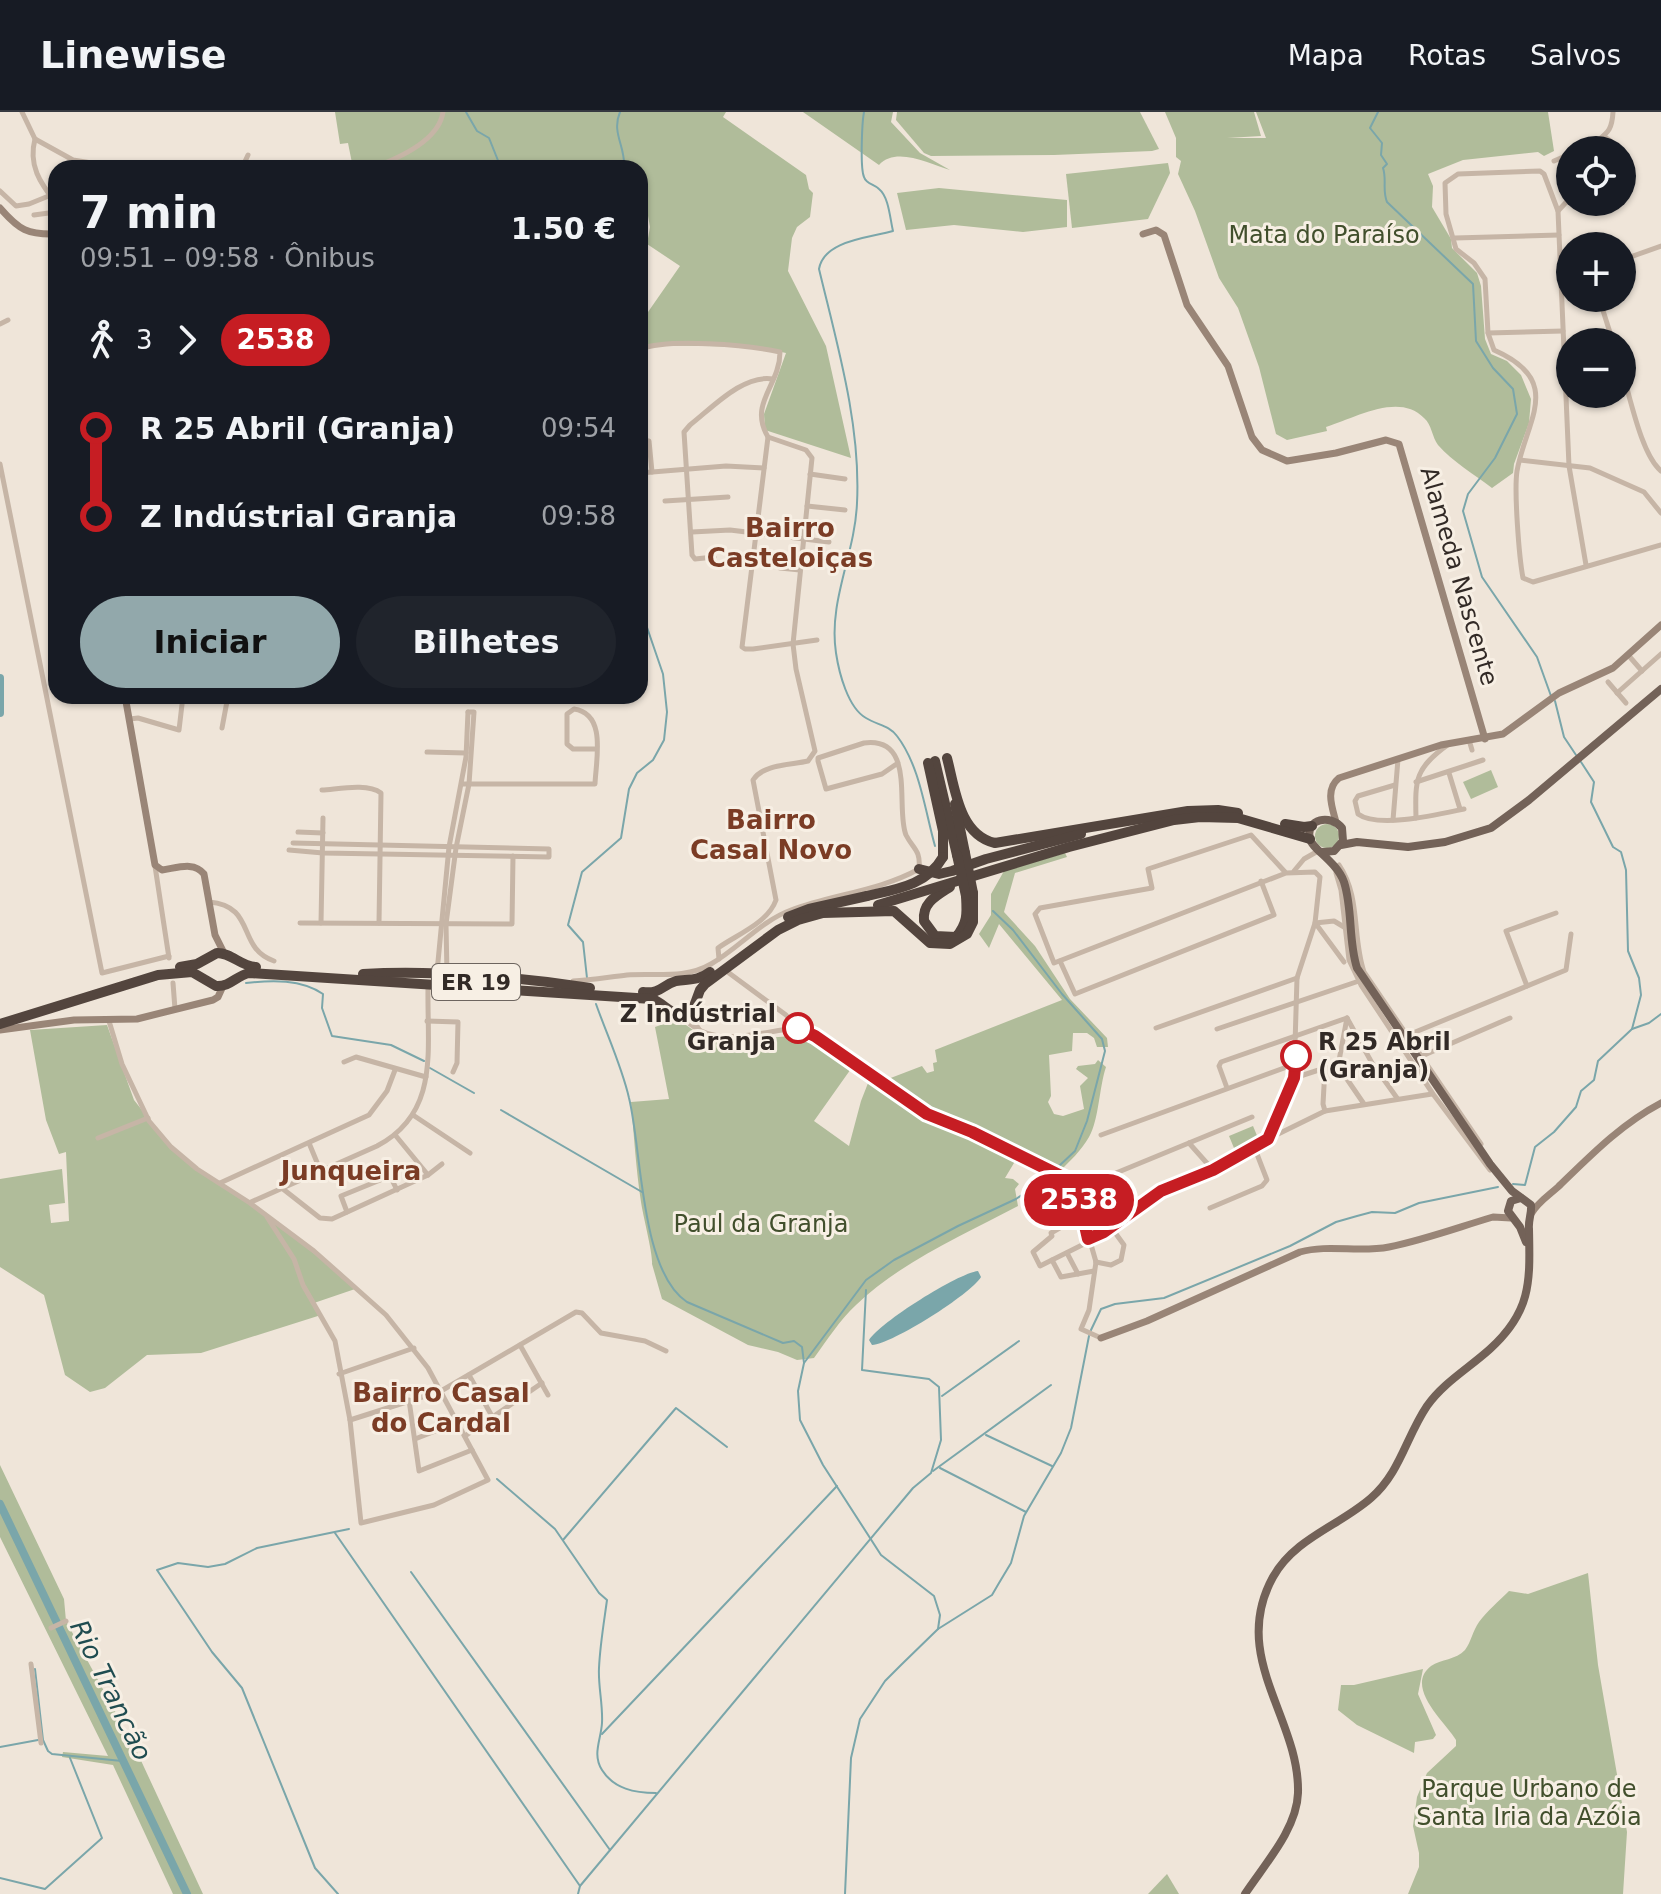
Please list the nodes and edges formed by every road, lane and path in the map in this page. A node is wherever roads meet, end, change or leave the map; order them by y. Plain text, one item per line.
1 (22, 112) edge
2 (443, 112) edge
3 (1613, 112) edge
4 (1605, 136) edge
5 (35, 139) junction
6 (248, 155) dead end
7 (73, 160) edge
8 (246, 160) edge
9 (387, 160) edge
10 (48, 188) edge
11 (0, 191) edge
12 (48, 196) edge
13 (1556, 206) edge
14 (0, 208) edge
15 (48, 213) edge
16 (34, 215) dead end
17 (48, 231) edge
18 (1143, 234) dead end
19 (1556, 235) edge
20 (1455, 238) junction
21 (1661, 246) edge
22 (1636, 255) edge
23 (8, 320) dead end
24 (0, 324) edge
25 (1556, 331) edge
26 (1488, 333) junction
27 (648, 347) edge
28 (773, 379) junction
29 (1566, 408) edge
30 (1634, 408) edge
31 (768, 437) junction
32 (648, 440) edge
33 (1520, 460) junction
34 (0, 464) edge
35 (1569, 466) junction
36 (764, 468) junction
37 (685, 469) junction
38 (1661, 471) edge
39 (648, 472) edge
40 (652, 472) junction
41 (810, 474) junction
42 (845, 479) dead end
43 (728, 497) dead end
44 (688, 500) junction
45 (665, 501) dead end
46 (807, 506) junction
47 (845, 510) dead end
48 (1661, 513) edge
49 (692, 532) junction
50 (755, 533) junction
51 (803, 538) junction
52 (829, 542) dead end
53 (1661, 545) edge
54 (714, 557) dead end
55 (1586, 565) junction
56 (780, 568) dead end
57 (800, 570) junction
58 (1661, 625) edge
59 (817, 640) dead end
60 (793, 644) junction
61 (1661, 654) edge
62 (1629, 656) junction
63 (1642, 671) junction
64 (1608, 682) dead end
65 (1661, 690) edge
66 (1617, 693) junction
67 (1626, 703) dead end
68 (48, 704) edge
69 (48, 704) edge
70 (126, 704) edge
71 (182, 704) edge
72 (226, 704) edge
73 (129, 719) junction
74 (222, 728) dead end
75 (1485, 739) junction
76 (1469, 740) junction
77 (1451, 743) junction
78 (596, 749) junction
79 (1472, 750) dead end
80 (427, 752) dead end
81 (466, 753) junction
82 (1398, 758) junction
83 (1483, 760) dead end
84 (937, 761) junction
85 (898, 763) junction
86 (1449, 773) junction
87 (1416, 782) junction
88 (466, 784) junction
89 (1395, 785) junction
90 (322, 790) dead end
91 (955, 790) junction
92 (1331, 803) junction
93 (1238, 813) junction
94 (1153, 817) junction
95 (323, 818) dead end
96 (1416, 818) junction
97 (1324, 819) junction
98 (1393, 820) junction
99 (1336, 822) junction
100 (1312, 826) junction
101 (298, 832) dead end
102 (323, 833) junction
103 (1343, 833) junction
104 (1310, 840) junction
105 (1357, 842) junction
106 (293, 843) dead end
107 (323, 845) junction
108 (381, 846) junction
109 (1340, 846) junction
110 (289, 850) dead end
111 (453, 851) junction
112 (1320, 852) junction
113 (323, 853) junction
114 (381, 854) junction
115 (961, 854) junction
116 (513, 856) junction
117 (1304, 859) junction
118 (155, 865) junction
119 (1338, 868) junction
120 (919, 869) junction
121 (985, 872) junction
122 (1290, 872) junction
123 (1261, 881) junction
124 (970, 895) junction
125 (208, 902) junction
126 (809, 909) junction
127 (1343, 910) junction
128 (853, 911) junction
129 (1556, 913) dead end
130 (1334, 921) junction
131 (300, 923) dead end
132 (321, 923) junction
133 (379, 923) junction
134 (1315, 923) junction
135 (443, 924) junction
136 (1344, 927) junction
137 (1571, 934) dead end
138 (215, 935) junction
139 (224, 953) junction
140 (209, 957) junction
141 (719, 959) junction
142 (235, 960) junction
143 (274, 961) dead end
144 (1057, 962) junction
145 (1344, 962) dead end
146 (729, 973) dead end
147 (363, 974) junction
148 (442, 975) junction
149 (295, 976) junction
150 (1297, 978) junction
151 (234, 979) junction
152 (208, 981) junction
153 (1359, 981) junction
154 (685, 982) junction
155 (173, 983) dead end
156 (556, 983) junction
157 (223, 986) junction
158 (1527, 986) junction
159 (667, 987) junction
160 (590, 988) junction
161 (428, 989) junction
162 (697, 996) junction
163 (630, 997) junction
164 (208, 1002) junction
165 (1294, 1002) junction
166 (665, 1006) junction
167 (693, 1009) junction
168 (175, 1011) junction
169 (681, 1015) junction
170 (20, 1016) junction
171 (1347, 1018) junction
172 (1510, 1018) dead end
173 (109, 1021) junction
174 (427, 1021) junction
175 (0, 1024) edge
176 (1159, 1027) dead end
177 (796, 1028) junction
178 (1217, 1029) dead end
179 (700, 1032) junction
180 (1408, 1035) junction
181 (1294, 1036) junction
182 (1422, 1056) junction
183 (344, 1062) dead end
184 (1295, 1064) junction
185 (1338, 1066) junction
186 (1325, 1068) junction
187 (395, 1070) junction
188 (453, 1072) dead end
189 (426, 1077) junction
190 (1294, 1078) junction
191 (1227, 1088) junction
192 (1433, 1094) junction
193 (1397, 1098) junction
194 (1661, 1103) edge
195 (1364, 1104) junction
196 (1325, 1111) junction
197 (413, 1115) junction
198 (1252, 1117) dead end
199 (148, 1118) junction
200 (395, 1135) junction
201 (1101, 1135) dead end
202 (98, 1138) dead end
203 (1268, 1139) junction
204 (309, 1143) junction
205 (1189, 1143) junction
206 (1255, 1149) junction
207 (470, 1153) dead end
208 (442, 1164) dead end
209 (1213, 1170) junction
210 (321, 1172) junction
211 (428, 1175) junction
212 (1498, 1176) junction
213 (219, 1183) junction
214 (1110, 1185) dead end
215 (283, 1189) junction
216 (397, 1190) junction
217 (1544, 1198) junction
218 (1525, 1200) junction
219 (250, 1203) junction
220 (1510, 1204) junction
221 (1210, 1208) dead end
222 (347, 1212) junction
223 (1082, 1215) junction
224 (1530, 1216) junction
225 (267, 1217) junction
226 (1493, 1217) junction
227 (1513, 1219) junction
228 (1111, 1227) junction
229 (1088, 1240) junction
230 (1067, 1253) junction
231 (1530, 1255) junction
232 (1052, 1260) junction
233 (1096, 1262) junction
234 (1094, 1271) junction
235 (1078, 1274) junction
236 (1098, 1336) joint
237 (520, 1345) junction
238 (414, 1348) junction
239 (666, 1351) dead end
240 (339, 1374) junction
241 (469, 1375) junction
242 (542, 1383) junction
243 (441, 1391) junction
244 (548, 1395) dead end
245 (409, 1400) junction
246 (493, 1418) junction
247 (350, 1420) junction
248 (458, 1422) junction
249 (465, 1436) junction
250 (415, 1439) junction
251 (472, 1450) junction
252 (66, 1621) dead end
253 (51, 1628) dead end
254 (31, 1664) dead end
255 (41, 1743) dead end
256 (1243, 1894) edge

1 - 5 street
2 - 9 street
3 - 4 street
5 - 7 street
5 - 10 street
6 - 8 street
11 - 12 street
13 - 20 street
14 - 17 street
15 - 16 street
18 - 75 street, Alameda Nascente
19 - 20 street
20 - 26 street
21 - 22 street
23 - 24 street
25 - 26 street
26 - 33 street
27 - 28 street
28 - 31 street
28 - 37 street
29 - 35 street
30 - 38 street
31 - 36 street
31 - 41 street
32 - 40 street
33 - 35 street
33 - 55 street
34 - 68 street
35 - 48 street
35 - 55 street
36 - 37 street
36 - 50 street
37 - 40 street
37 - 44 street
39 - 40 street
41 - 42 street
41 - 46 street
43 - 44 street
44 - 45 street
44 - 49 street
46 - 47 street
46 - 51 street
49 - 50 street
49 - 54 street
50 - 51 street
50 - 60 street
51 - 52 street
51 - 57 street
53 - 55 street
56 - 57 street
57 - 60 street
58 - 62 street
59 - 60 street
60 - 141 street
61 - 63 street
62 - 63 street
62 - 75 street
63 - 66 street
64 - 66 street
65 - 105 main road
66 - 67 street
69 - 118 street
70 - 73 street
71 - 73 street
72 - 74 street
73 - 118 street
75 - 76 street
76 - 77 street
76 - 79 street
77 - 82 street
77 - 87 street
78 - 78 street
78 - 88 street
80 - 81 street
81 - 88 street
81 - 88 street
82 - 89 street
82 - 92 street
83 - 86 street
84 - 91 highway
84 - 115 highway
84 - 126 highway, bridge
85 - 85 street
85 - 120 street
86 - 87 street
86 - 96 street
87 - 96 street
88 - 111 street
89 - 98 street
89 - 98 street
90 - 108 street
91 - 94 highway
91 - 115 highway
92 - 97 street
92 - 99 street
93 - 94 highway
93 - 100 highway
93 - 126 highway
94 - 120 highway
95 - 102 street
96 - 98 street
97 - 99 main road
97 - 100 main road
99 - 103 main road
100 - 104 main road
101 - 102 street
102 - 107 street
103 - 105 main road
103 - 109 main road
104 - 112 main road
104 - 117 street
104 - 121 highway
105 - 109 main road
106 - 107 street
107 - 108 street
107 - 113 street
108 - 111 street
108 - 114 street
109 - 112 main road
109 - 119 main road
110 - 113 street
111 - 114 street
111 - 116 street
111 - 116 street
111 - 135 street
112 - 117 street
112 - 119 main road
113 - 114 street
113 - 132 street
114 - 133 street
115 - 124 highway, bridge
116 - 135 street
117 - 122 street
118 - 125 street
119 - 127 street
119 - 180 street
119 - 212 main road
120 - 141 street
121 - 124 highway
121 - 128 highway
122 - 123 street
122 - 134 street
122 - 144 street
123 - 144 street
123 - 144 street
124 - 128 highway
125 - 138 street
125 - 143 street
126 - 154 highway
127 - 130 street
127 - 136 street
128 - 162 highway
129 - 158 street
130 - 134 street
130 - 136 street
131 - 132 street
132 - 133 street
133 - 135 street
134 - 145 street
134 - 150 street
135 - 148 street
135 - 148 street
136 - 153 street
137 - 158 street
138 - 139 street
138 - 140 street
139 - 140 highway
139 - 142 highway
140 - 152 highway
140 - 170 highway
141 - 156 street
142 - 147 highway, ER 19
142 - 151 highway
146 - 177 street
147 - 148 highway
147 - 160 highway, ER 19
148 - 156 highway
149 - 151 highway
149 - 161 highway
149 - 163 highway
150 - 165 street
150 - 176 street
151 - 157 highway
152 - 157 highway
152 - 164 street
152 - 170 highway
153 - 165 street
153 - 192 street
154 - 159 highway
154 - 162 highway
155 - 168 street
156 - 160 highway
157 - 164 street
158 - 180 street
159 - 160 highway, ER 19
159 - 166 highway
161 - 163 highway
161 - 174 street
162 - 167 highway
163 - 166 highway
164 - 168 street
165 - 178 street
165 - 181 street
166 - 169 highway
167 - 169 highway
167 - 179 street
168 - 173 street
169 - 179 street
170 - 175 highway
171 - 181 street
171 - 185 street
171 - 193 street
172 - 182 street
173 - 175 street
173 - 199 street
174 - 188 street
174 - 189 street
177 - 179 street
177 - 223 street
180 - 182 street
181 - 184 street
181 - 191 street
182 - 212 street
183 - 187 street
184 - 190 street
184 - 191 street
185 - 186 street
185 - 195 street
186 - 190 street
186 - 196 street
187 - 189 street
187 - 204 street
189 - 197 street
190 - 203 street
191 - 201 street
192 - 193 street
192 - 212 street
193 - 195 street
194 - 217 street
195 - 196 street
196 - 203 street
197 - 200 street
197 - 207 street
198 - 205 street
199 - 202 street
199 - 213 street
200 - 210 street
200 - 211 street
203 - 206 street
204 - 210 street
204 - 213 street
205 - 209 street
205 - 214 street
206 - 209 street
206 - 221 street
208 - 211 street
209 - 228 street
210 - 215 street
211 - 216 street
212 - 218 main road
212 - 220 main road
213 - 219 street
215 - 219 street
215 - 222 street
216 - 222 street
216 - 222 street
217 - 218 street
217 - 224 street
218 - 220 main road
218 - 224 main road
219 - 225 street
220 - 226 street
220 - 227 main road
223 - 229 street
223 - 232 street
224 - 227 main road
224 - 231 main road
225 - 238 street
225 - 240 street
226 - 227 street
226 - 236 street
227 - 231 main road
228 - 229 street
228 - 233 street
229 - 230 street
229 - 233 street
230 - 232 street
230 - 235 street
231 - 256 main road
232 - 235 street
233 - 234 street
234 - 235 street
234 - 236 street
237 - 239 street
237 - 241 street
237 - 242 street
238 - 240 street
238 - 243 street
240 - 247 street
241 - 243 street
241 - 246 street
242 - 244 street
242 - 246 street
243 - 245 street
243 - 248 street
245 - 247 street
245 - 250 street
246 - 249 street
247 - 251 street
248 - 249 street
248 - 250 street
249 - 251 street
250 - 251 street
252 - 253 street
254 - 255 street

